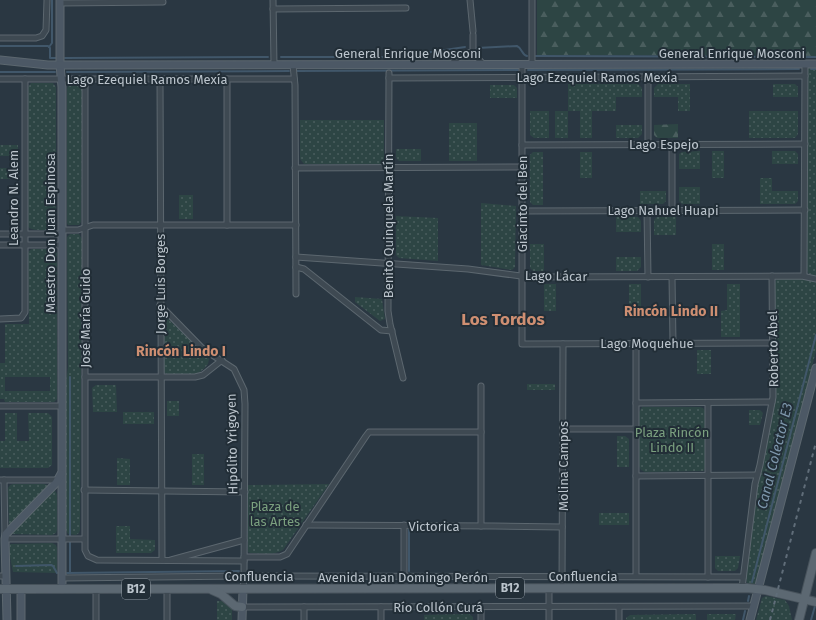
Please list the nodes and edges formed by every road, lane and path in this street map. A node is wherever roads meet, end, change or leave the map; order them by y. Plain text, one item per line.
1 (47, 0) edge
2 (273, 0) edge
3 (470, 0) edge
4 (532, 0) edge
5 (60, 2) edge
6 (163, 2) dead end
7 (406, 8) dead end
8 (273, 10) junction
9 (0, 38) edge
10 (473, 54) junction
11 (0, 60) edge
12 (805, 64) junction
13 (816, 64) edge
14 (60, 65) junction
15 (274, 65) junction
16 (293, 65) junction
17 (450, 65) junction
18 (484, 65) junction
19 (522, 65) junction
20 (532, 65) junction
21 (389, 76) joint
22 (805, 76) junction
23 (648, 77) junction
24 (522, 78) junction
25 (0, 79) edge
26 (25, 79) junction
27 (61, 79) junction
28 (85, 79) junction
29 (160, 79) junction
30 (227, 79) junction
31 (294, 79) junction
32 (648, 144) junction
33 (672, 144) junction
34 (805, 144) junction
35 (522, 145) junction
36 (522, 167) junction
37 (295, 168) junction
38 (388, 168) junction
39 (647, 210) junction
40 (672, 210) junction
41 (804, 210) junction
42 (522, 211) junction
43 (160, 225) junction
44 (227, 225) junction
45 (296, 225) junction
46 (85, 228) junction
47 (62, 232) junction
48 (0, 234) edge
49 (25, 234) junction
50 (0, 245) edge
51 (25, 245) junction
52 (62, 245) junction
53 (296, 257) junction
54 (388, 263) junction
55 (296, 266) junction
56 (672, 276) junction
57 (772, 276) junction
58 (804, 276) junction
59 (522, 277) junction
60 (648, 277) junction
61 (816, 279) edge
62 (296, 294) dead end
63 (160, 305) junction
64 (0, 319) edge
65 (392, 331) junction
66 (772, 342) junction
67 (636, 343) junction
68 (673, 343) junction
69 (522, 344) joint
70 (563, 344) junction
71 (222, 360) junction
72 (816, 368) edge
73 (85, 377) junction
74 (160, 377) junction
75 (403, 378) dead end
76 (481, 386) dead end
77 (772, 402) junction
78 (636, 403) junction
79 (708, 403) junction
80 (0, 406) edge
81 (62, 406) junction
82 (563, 429) junction
83 (636, 429) junction
84 (481, 432) junction
85 (62, 466) junction
86 (708, 475) junction
87 (757, 475) junction
88 (636, 476) junction
89 (2, 480) edge
90 (58, 480) junction
91 (84, 490) junction
92 (161, 491) junction
93 (245, 492) junction
94 (306, 525) junction
95 (404, 526) junction
96 (481, 526) junction
97 (562, 528) junction
98 (84, 538) junction
99 (5, 539) junction
100 (65, 539) junction
101 (244, 540) junction
102 (816, 553) edge
103 (3, 559) edge
104 (244, 559) junction
105 (162, 560) junction
106 (170, 560) junction
107 (3, 576) edge
108 (244, 576) junction
109 (404, 576) junction
110 (562, 576) junction
111 (636, 576) junction
112 (708, 576) junction
113 (743, 577) junction
114 (62, 578) junction
115 (549, 588) junction
116 (562, 588) junction
117 (742, 588) junction
118 (3, 589) edge
119 (21, 589) junction
120 (62, 589) junction
121 (96, 589) junction
122 (167, 589) junction
123 (209, 589) junction
124 (243, 589) junction
125 (758, 589) junction
126 (804, 599) junction
127 (816, 602) edge
128 (754, 606) junction
129 (242, 607) junction
130 (304, 607) junction
131 (381, 607) junction
132 (481, 607) junction
133 (549, 607) junction
134 (619, 607) junction
135 (7, 609) junction
136 (21, 609) junction
137 (7, 620) edge
138 (21, 620) edge
139 (96, 620) edge
140 (167, 620) edge
141 (242, 620) edge
142 (304, 620) edge
143 (381, 620) edge
144 (481, 620) edge
145 (549, 620) edge
146 (619, 620) edge
147 (750, 620) edge
148 (799, 620) edge

1 - 9 street
2 - 8 street
3 - 10 street
4 - 20 street
5 - 6 street
5 - 14 street, Maestro Don Juan Espinosa
7 - 8 street
8 - 15 street
10 - 17 street
10 - 18 street
11 - 14 street, General Enrique Mosconi
12 - 13 street, General Enrique Mosconi
12 - 20 street, General Enrique Mosconi
12 - 22 street
14 - 15 street, General Enrique Mosconi
14 - 27 street, Maestro Don Juan Espinosa
15 - 16 street, General Enrique Mosconi
16 - 17 street, General Enrique Mosconi
16 - 31 street
17 - 18 street, General Enrique Mosconi
18 - 19 street, General Enrique Mosconi
19 - 20 street, General Enrique Mosconi
19 - 24 street, Giacinto del Ben
21 - 24 street, Lago Ezequiel Ramos Mexía
21 - 38 street, Benito Quinquela Martín
22 - 23 street, Lago Ezequiel Ramos Mexía
22 - 34 street
23 - 24 street, Lago Ezequiel Ramos Mexía
23 - 32 street
24 - 35 street, Giacinto del Ben
25 - 26 street, Lago Ezequiel Ramos Mexía
26 - 27 street, Lago Ezequiel Ramos Mexía
26 - 49 street, Leandro N. Alem
27 - 28 street, Lago Ezequiel Ramos Mexía
27 - 47 street, Maestro Don Juan Espinosa
28 - 29 street, Lago Ezequiel Ramos Mexía
28 - 46 street, José María Guido
29 - 30 street, Lago Ezequiel Ramos Mexía
29 - 43 street, Jorge Luis Borges
30 - 31 street, Lago Ezequiel Ramos Mexía
30 - 44 street
31 - 37 street
32 - 33 street, Lago Espejo
32 - 35 street, Lago Espejo
33 - 34 street, Lago Espejo
33 - 40 street
34 - 41 street
35 - 36 street, Giacinto del Ben
36 - 38 street
36 - 42 street, Giacinto del Ben
37 - 38 street
37 - 45 street
38 - 54 street, Benito Quinquela Martín
39 - 40 street, Lago Nahuel Huapi
39 - 42 street, Lago Nahuel Huapi
39 - 60 street
40 - 41 street, Lago Nahuel Huapi
41 - 58 street
42 - 59 street, Giacinto del Ben
43 - 44 street
43 - 46 street
43 - 63 street, Jorge Luis Borges
44 - 45 street
45 - 53 street
46 - 47 street
46 - 73 street, José María Guido
47 - 49 street
47 - 52 street, Maestro Don Juan Espinosa
48 - 49 street
49 - 51 street, Leandro N. Alem
50 - 51 street
51 - 52 street
51 - 64 street, Leandro N. Alem
52 - 81 street, Maestro Don Juan Espinosa
53 - 54 street, Lago Lácar
53 - 55 street
54 - 59 street, Lago Lácar
54 - 65 street, Benito Quinquela Martín
55 - 62 street
55 - 65 street
56 - 57 street, Lago Lácar
56 - 60 street, Lago Lácar
56 - 68 street
57 - 58 street, Lago Lácar
57 - 66 street, Roberto Abel
58 - 61 street, Lago Lácar
59 - 60 street, Lago Lácar
59 - 69 street, Giacinto del Ben
63 - 71 street, Hipólito Yrigoyen
63 - 74 street, Jorge Luis Borges
65 - 75 street, Benito Quinquela Martín
66 - 68 street, Lago Moquehue
66 - 77 street, Roberto Abel
67 - 68 street, Lago Moquehue
67 - 70 street, Lago Moquehue
67 - 78 street
69 - 70 street, Lago Moquehue
70 - 82 street, Molina Campos
71 - 74 street
71 - 93 street, Hipólito Yrigoyen
72 - 125 street
73 - 74 street
73 - 91 street, José María Guido
74 - 92 street, Jorge Luis Borges
76 - 84 street
77 - 79 street
77 - 87 street, Roberto Abel
78 - 79 street
78 - 83 street
79 - 86 street
80 - 81 street
81 - 85 street, Maestro Don Juan Espinosa
82 - 83 street
82 - 97 street, Molina Campos
83 - 88 street
84 - 94 street
84 - 96 street
85 - 90 street, Maestro Don Juan Espinosa
85 - 100 street, Maestro Don Juan Espinosa
86 - 87 street
86 - 88 street
86 - 112 street
87 - 113 street, Roberto Abel
88 - 111 street
89 - 90 street
89 - 99 street
90 - 99 street, Maestro Don Juan Espinosa
91 - 92 street
91 - 98 street, José María Guido
92 - 93 street
92 - 105 street, Jorge Luis Borges
93 - 101 street, Hipólito Yrigoyen
94 - 95 street, Victorica
94 - 104 street
95 - 96 street, Victorica
95 - 109 street
96 - 97 street, Victorica
97 - 110 street, Molina Campos
98 - 100 street
98 - 105 street, José María Guido
99 - 100 street
99 - 103 street
100 - 114 street, Maestro Don Juan Espinosa
101 - 104 street, Hipólito Yrigoyen
101 - 106 street
102 - 126 main road
103 - 107 street
104 - 106 street
104 - 108 street, Hipólito Yrigoyen
105 - 106 street
107 - 118 street
108 - 109 street, Confluencia
108 - 114 street, Confluencia
108 - 124 street, Hipólito Yrigoyen
109 - 110 street, Confluencia
110 - 111 street, Confluencia
110 - 116 street, Molina Campos
111 - 112 street, Confluencia
112 - 113 street, Confluencia
113 - 117 street, Roberto Abel
114 - 120 street, Maestro Don Juan Espinosa
115 - 116 main road, Avenida Juan Domingo Perón / B12
115 - 124 main road, Avenida Juan Domingo Perón / B12
115 - 133 street
116 - 117 main road, Avenida Juan Domingo Perón / B12
117 - 125 main road, Avenida Juan Domingo Perón / B12
118 - 119 main road, Avenida Juan Domingo Perón / B12
118 - 135 street
119 - 120 main road, Avenida Juan Domingo Perón / B12
119 - 136 street
120 - 121 main road, Avenida Juan Domingo Perón / B12
121 - 122 main road, Avenida Juan Domingo Perón / B12
121 - 139 street
122 - 123 main road, Avenida Juan Domingo Perón / B12
122 - 140 street
123 - 124 main road, Avenida Juan Domingo Perón / B12
123 - 129 main road
124 - 129 street, Hipólito Yrigoyen
125 - 126 main road, Avenida Juan Domingo Perón / B12
125 - 128 street
126 - 127 main road, Avenida Juan Domingo Perón
126 - 148 main road
128 - 134 street, Río Collón Curá
128 - 147 street
129 - 130 street, Río Collón Curá
129 - 141 street, Hipólito Yrigoyen
130 - 131 street, Río Collón Curá
130 - 142 street
131 - 132 street, Río Collón Curá
131 - 143 street
132 - 133 street, Río Collón Curá
132 - 144 street
133 - 134 street, Río Collón Curá
133 - 145 street
134 - 146 street
135 - 136 street
135 - 137 street
136 - 138 street

